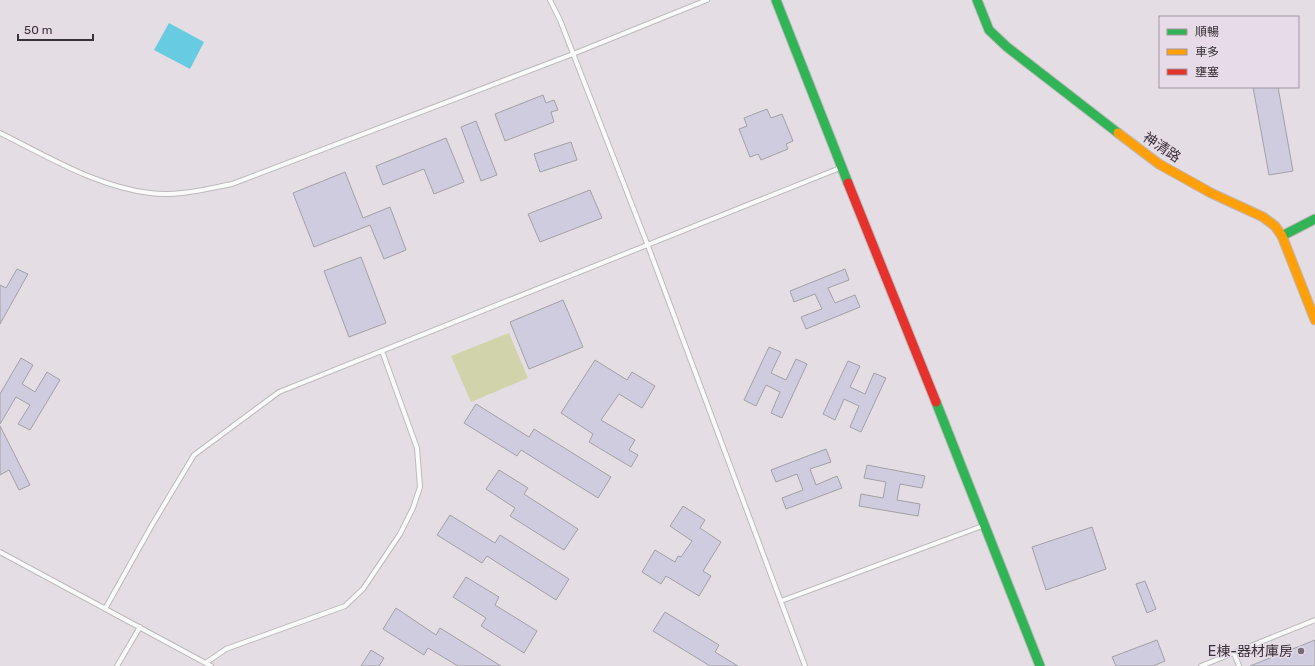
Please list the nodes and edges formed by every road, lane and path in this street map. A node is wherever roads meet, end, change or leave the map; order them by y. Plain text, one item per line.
1 (550, 0) edge
2 (706, 0) edge
3 (776, 0) edge
4 (977, 0) edge
5 (573, 54) junction
6 (0, 133) edge
7 (841, 168) junction
8 (1315, 219) edge
9 (1282, 236) junction
10 (648, 246) junction
11 (1315, 320) edge
12 (382, 351) junction
13 (986, 524) junction
14 (0, 552) edge
15 (781, 601) junction
16 (105, 609) junction
17 (1315, 620) edge
18 (140, 627) junction
19 (1234, 653) junction
20 (207, 662) junction
21 (117, 666) edge
22 (211, 666) edge
23 (805, 666) edge
24 (1040, 666) edge
25 (1201, 666) edge
26 (1239, 666) edge

1 - 5 lane
2 - 5 lane
3 - 7 street
4 - 9 street, 神清路
5 - 6 lane
5 - 10 lane
7 - 10 lane
7 - 13 street
8 - 9 street
9 - 11 street, 神清路
10 - 12 lane
10 - 15 lane
12 - 16 lane
12 - 20 lane
13 - 15 lane
13 - 24 street
14 - 16 lane
15 - 23 lane
16 - 18 lane
17 - 19 lane
18 - 20 lane
18 - 21 lane
19 - 25 lane
19 - 26 lane
20 - 22 lane

